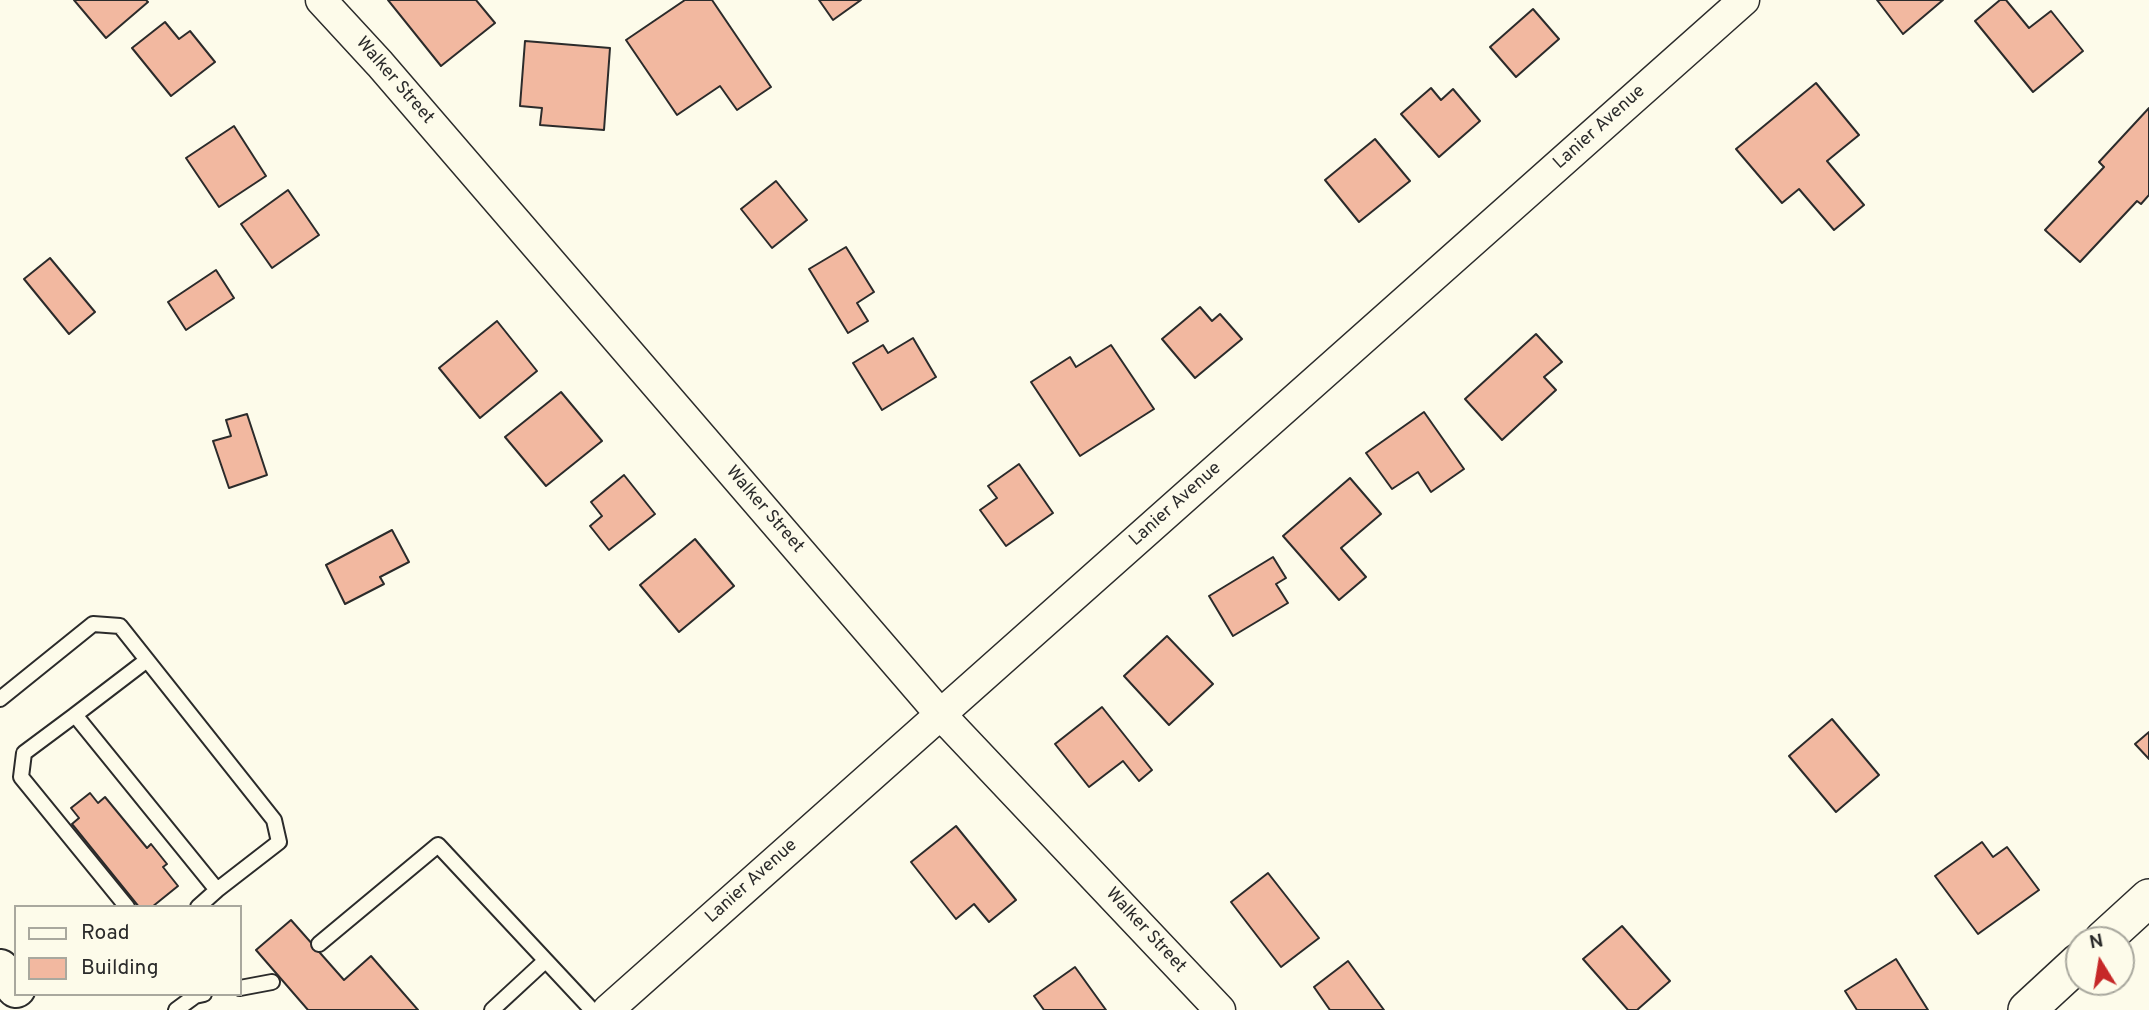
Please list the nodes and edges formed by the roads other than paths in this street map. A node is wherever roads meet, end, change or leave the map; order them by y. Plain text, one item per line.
1 (321, 0) edge
2 (1744, 0) edge
3 (147, 660) junction
4 (0, 699) edge
5 (75, 715) junction
6 (941, 715) junction
7 (218, 890) junction
8 (2149, 898) edge
9 (125, 905) edge
10 (200, 905) edge
11 (2118, 926) edge
12 (319, 944) dead end
13 (545, 961) junction
14 (0, 969) edge
15 (2065, 975) edge
16 (272, 982) dead end
17 (14, 986) edge
18 (242, 988) edge
19 (195, 996) edge
20 (608, 1009) edge
21 (176, 1010) edge
22 (492, 1010) edge
23 (1220, 1010) edge
24 (2027, 1010) edge

1 - 6 street, Walker Street
2 - 6 street, Lanier Avenue
3 - 4 lane
3 - 5 lane
3 - 7 lane
5 - 7 lane
5 - 9 lane
6 - 20 street, Lanier Avenue
6 - 23 street, Walker Street
7 - 10 lane
8 - 11 street
12 - 13 lane
13 - 20 lane
13 - 22 lane
14 - 17 highway
15 - 24 street
16 - 18 lane
19 - 21 lane

